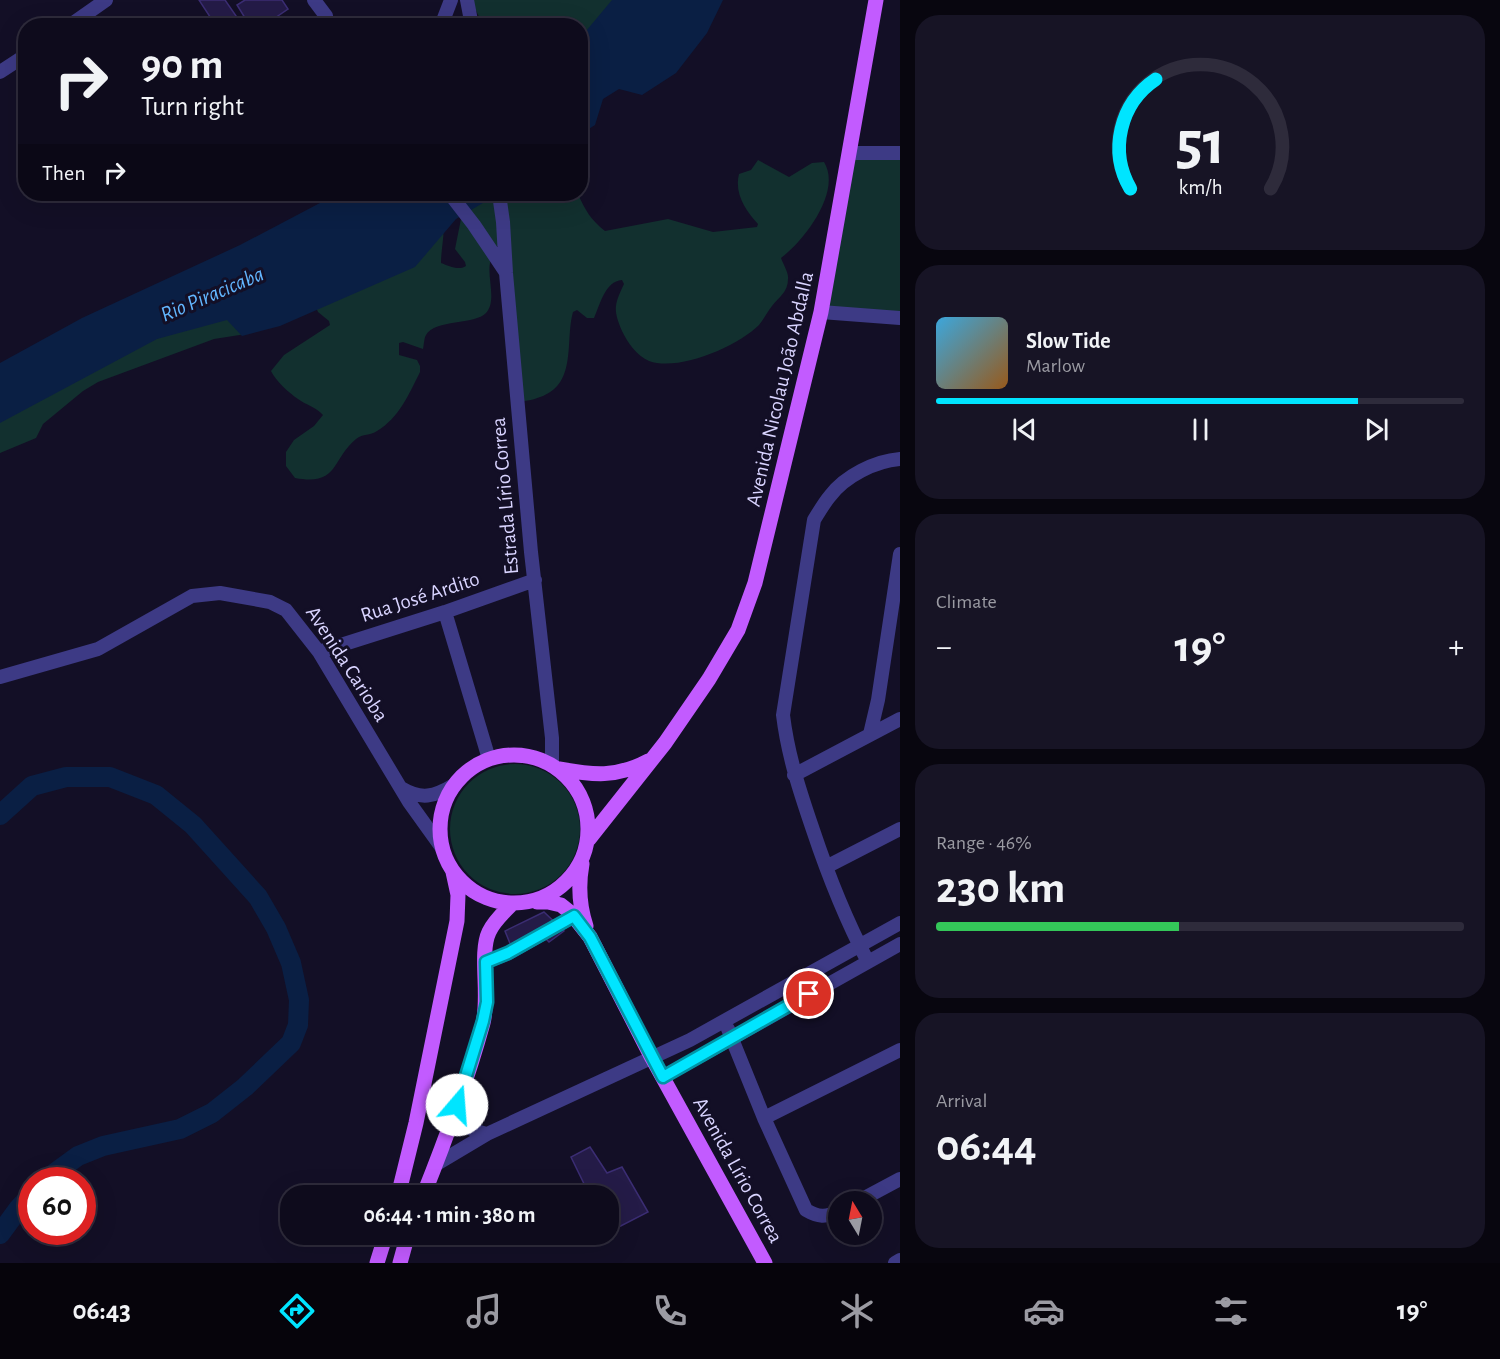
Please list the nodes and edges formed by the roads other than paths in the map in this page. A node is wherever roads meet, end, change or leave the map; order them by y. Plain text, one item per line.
1 (106, 0) edge
2 (315, 0) edge
3 (451, 0) edge
4 (467, 0) edge
5 (876, 0) edge
6 (80, 18) edge
7 (326, 18) edge
8 (444, 18) edge
9 (470, 18) edge
10 (18, 60) edge
11 (0, 72) edge
12 (850, 153) junction
13 (900, 153) edge
14 (455, 201) edge
15 (500, 201) edge
16 (506, 273) junction
17 (821, 312) junction
18 (900, 318) edge
19 (900, 459) edge
20 (900, 554) edge
21 (535, 580) junction
22 (445, 612) junction
23 (319, 652) junction
24 (0, 678) edge
25 (878, 700) junction
26 (897, 720) edge
27 (870, 734) junction
28 (489, 759) junction
29 (651, 759) junction
30 (556, 767) junction
31 (794, 775) junction
32 (454, 785) junction
33 (401, 788) junction
34 (900, 829) edge
35 (588, 839) junction
36 (442, 848) junction
37 (582, 861) junction
38 (826, 867) junction
39 (453, 872) junction
40 (529, 902) junction
41 (512, 904) junction
42 (574, 916) junction
43 (900, 923) edge
44 (590, 937) junction
45 (900, 944) edge
46 (859, 945) junction
47 (486, 962) junction
48 (868, 962) junction
49 (725, 1021) junction
50 (731, 1037) junction
51 (900, 1050) edge
52 (652, 1058) junction
53 (663, 1077) junction
54 (457, 1105) junction
55 (764, 1118) junction
56 (487, 1134) junction
57 (435, 1165) junction
58 (900, 1179) edge
59 (401, 1185) edge
60 (427, 1185) edge
61 (878, 1191) edge
62 (828, 1215) edge
63 (383, 1245) edge
64 (405, 1245) edge
65 (900, 1260) edge
66 (377, 1263) edge
67 (400, 1263) edge
68 (765, 1263) edge
69 (895, 1263) edge

1 - 6 street
2 - 7 street
3 - 8 street
4 - 9 street
5 - 12 main road, Avenida Nicolau João Abdalla
10 - 11 street
12 - 13 street
12 - 17 main road, Avenida Nicolau João Abdalla
14 - 16 street
15 - 16 street, Estrada Lírio Correa
16 - 21 street, Estrada Lírio Correa
17 - 18 street
17 - 29 main road, Avenida Nicolau João Abdalla
19 - 31 street
20 - 25 street
21 - 22 street, Rua José Ardito
21 - 30 street, Estrada Lírio Correa
22 - 23 street, Rua José Ardito
22 - 28 street
23 - 24 street, Avenida Carioba
23 - 33 street, Avenida Carioba
25 - 26 street
25 - 27 street
26 - 27 street
27 - 31 street
28 - 30 main road
28 - 32 main road
29 - 30 main road, Avenida Nicolau João Abdalla
29 - 35 main road, Avenida Nicolau João Abdalla
30 - 35 main road
31 - 38 street
32 - 33 street
32 - 36 main road
33 - 36 street, Avenida Carioba
34 - 38 street
35 - 37 main road
36 - 39 main road
37 - 40 main road
37 - 44 main road, Avenida Lírio Correa
38 - 46 street
39 - 41 main road
39 - 59 main road
40 - 41 main road
40 - 42 main road, Avenida Lírio Correa
41 - 47 main road
42 - 44 main road, Avenida Lírio Correa
42 - 47 street
43 - 46 street
44 - 52 main road, Avenida Lírio Correa
45 - 48 street
46 - 48 street
46 - 49 street
47 - 54 main road
48 - 50 street
49 - 50 street
49 - 52 street
50 - 53 street
50 - 55 street
51 - 55 street
52 - 53 main road, Avenida Lírio Correa
52 - 56 street
53 - 68 main road, Avenida Lírio Correa
54 - 56 street
54 - 57 main road
55 - 62 street
56 - 57 street
57 - 60 main road
58 - 61 street
63 - 66 main road
64 - 67 main road
65 - 69 street

